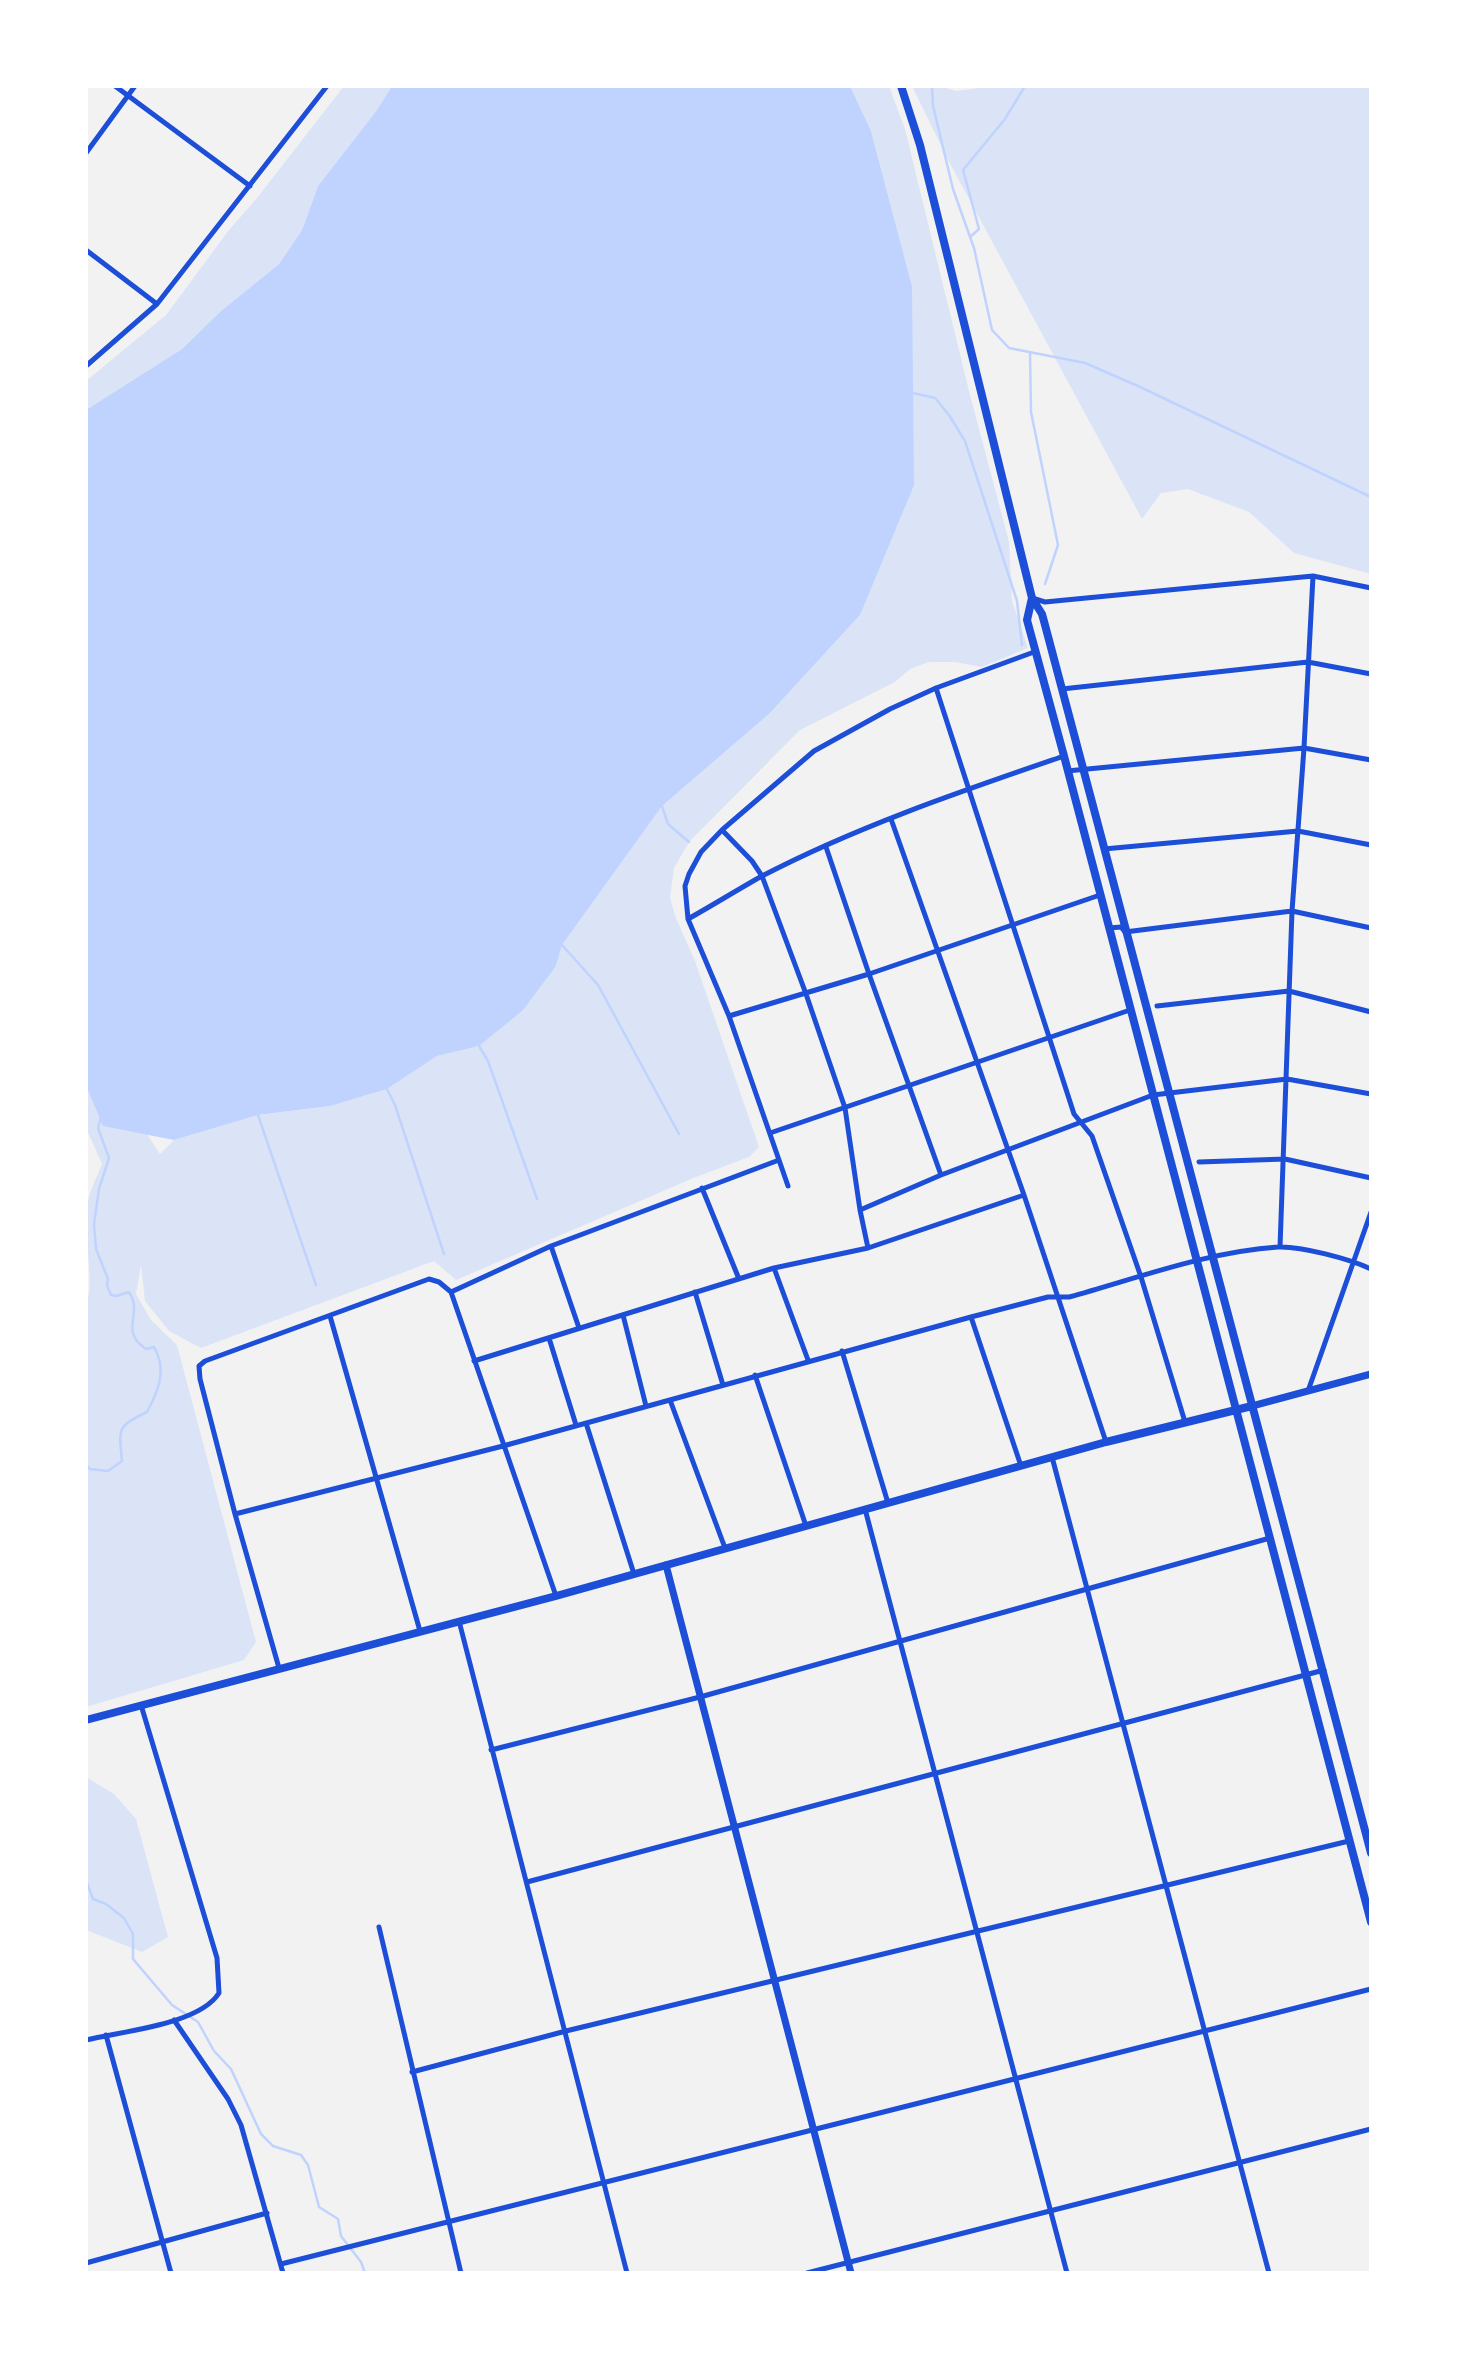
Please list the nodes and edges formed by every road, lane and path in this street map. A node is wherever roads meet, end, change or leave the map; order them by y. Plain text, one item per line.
1 (116, 86) edge
2 (135, 86) edge
3 (327, 86) edge
4 (901, 86) edge
5 (128, 95) junction
6 (86, 153) edge
7 (250, 186) junction
8 (86, 250) edge
9 (157, 304) junction
10 (86, 366) edge
11 (1313, 576) junction
12 (1371, 588) edge
13 (1032, 598) junction
14 (1034, 652) junction
15 (1308, 662) junction
16 (1371, 674) edge
17 (936, 688) junction
18 (1061, 689) junction
19 (1304, 748) junction
20 (1064, 756) junction
21 (1371, 761) edge
22 (1083, 769) junction
23 (1068, 771) junction
24 (968, 789) junction
25 (891, 819) junction
26 (722, 830) junction
27 (1298, 831) junction
28 (1371, 845) edge
29 (826, 846) junction
30 (1104, 849) junction
31 (762, 876) junction
32 (1100, 895) junction
33 (1292, 911) junction
34 (688, 919) junction
35 (1014, 924) junction
36 (1109, 928) junction
37 (1371, 928) edge
38 (1125, 932) junction
39 (939, 950) junction
40 (869, 974) junction
41 (1289, 991) junction
42 (806, 994) junction
43 (1157, 1006) dead end
44 (1130, 1010) junction
45 (1371, 1012) edge
46 (729, 1016) junction
47 (1050, 1036) junction
48 (978, 1062) junction
49 (1287, 1079) junction
50 (909, 1086) junction
51 (1170, 1093) junction
52 (1371, 1094) edge
53 (1153, 1095) junction
54 (845, 1108) junction
55 (1082, 1122) junction
56 (770, 1133) junction
57 (1008, 1150) junction
58 (1285, 1159) junction
59 (779, 1160) junction
60 (1199, 1162) dead end
61 (941, 1175) junction
62 (1371, 1178) edge
63 (788, 1186) dead end
64 (702, 1188) junction
65 (1024, 1195) junction
66 (860, 1210) junction
67 (1371, 1212) edge
68 (551, 1246) junction
69 (1280, 1247) junction
70 (868, 1248) junction
71 (1213, 1256) junction
72 (1197, 1260) junction
73 (1355, 1262) junction
74 (774, 1268) junction
75 (1371, 1269) edge
76 (1141, 1277) junction
77 (739, 1279) junction
78 (451, 1292) junction
79 (695, 1293) junction
80 (1058, 1297) junction
81 (622, 1315) junction
82 (330, 1316) junction
83 (971, 1317) junction
84 (579, 1328) junction
85 (548, 1338) junction
86 (842, 1351) junction
87 (808, 1360) junction
88 (474, 1361) junction
89 (1371, 1374) edge
90 (755, 1375) junction
91 (723, 1385) junction
92 (1308, 1391) junction
93 (670, 1400) junction
94 (646, 1406) junction
95 (1252, 1406) junction
96 (1237, 1409) junction
97 (1185, 1422) junction
98 (586, 1423) junction
99 (576, 1425) junction
100 (1106, 1442) junction
101 (503, 1446) junction
102 (1052, 1457) junction
103 (1021, 1466) junction
104 (376, 1477) junction
105 (888, 1503) junction
106 (865, 1509) junction
107 (235, 1514) junction
108 (806, 1526) junction
109 (1270, 1538) junction
110 (725, 1548) junction
111 (666, 1565) junction
112 (634, 1574) junction
113 (1088, 1589) junction
114 (556, 1595) junction
115 (459, 1621) junction
116 (420, 1631) junction
117 (900, 1641) junction
118 (279, 1668) junction
119 (1324, 1670) junction
120 (1306, 1675) junction
121 (700, 1697) junction
122 (141, 1705) junction
123 (86, 1720) edge
124 (1123, 1722) junction
125 (491, 1750) junction
126 (935, 1772) junction
127 (734, 1827) junction
128 (1349, 1841) junction
129 (1371, 1853) edge
130 (527, 1882) junction
131 (1166, 1885) junction
132 (1371, 1922) edge
133 (379, 1927) dead end
134 (975, 1932) junction
135 (774, 1981) junction
136 (1371, 1989) edge
137 (174, 2020) junction
138 (566, 2031) junction
139 (1205, 2031) junction
140 (106, 2035) junction
141 (86, 2040) edge
142 (412, 2072) junction
143 (1016, 2079) junction
144 (1371, 2129) edge
145 (813, 2130) junction
146 (1240, 2161) junction
147 (604, 2183) junction
148 (1050, 2210) junction
149 (267, 2213) junction
150 (449, 2222) junction
151 (163, 2241) junction
152 (848, 2262) junction
153 (86, 2263) edge
154 (281, 2264) junction
155 (171, 2273) edge
156 (283, 2273) edge
157 (461, 2273) edge
158 (627, 2273) edge
159 (807, 2273) edge
160 (850, 2273) edge
161 (1067, 2273) edge
162 (1269, 2273) edge

1 - 5 street
2 - 5 street
3 - 7 street
4 - 13 main road
5 - 6 street
5 - 7 street
7 - 9 street
8 - 9 street
9 - 10 street
11 - 12 street
11 - 13 street
11 - 15 street
13 - 14 main road
13 - 18 main road
14 - 17 street
14 - 20 main road
15 - 16 street
15 - 18 street
15 - 19 street
17 - 24 street
17 - 26 street
18 - 22 main road
19 - 21 street
19 - 22 street
19 - 27 street
20 - 23 main road
20 - 24 street
22 - 23 street
22 - 30 main road
23 - 32 main road
24 - 25 street
24 - 35 street
25 - 29 street
25 - 39 street
26 - 31 street
26 - 34 street
27 - 28 street
27 - 30 street
27 - 33 street
29 - 31 street
29 - 40 street
30 - 38 main road
31 - 34 street
31 - 42 street
32 - 35 street
32 - 36 main road
33 - 37 street
33 - 38 street
33 - 41 street
34 - 46 street
35 - 39 street
35 - 47 street
36 - 38 street
36 - 44 main road
38 - 51 main road
39 - 40 street
39 - 48 street
40 - 42 street
40 - 50 street
41 - 43 street
41 - 45 street
41 - 49 street
42 - 46 street
42 - 54 street
44 - 47 street
44 - 53 main road
46 - 56 street
47 - 48 street
47 - 55 street
48 - 50 street
48 - 57 street
49 - 51 street
49 - 52 street
49 - 58 street
50 - 54 street
50 - 61 street
51 - 53 street
51 - 71 main road
53 - 55 street
53 - 72 main road
54 - 56 street
54 - 66 street
55 - 57 street
55 - 76 street
56 - 59 street
57 - 61 street
57 - 65 street
58 - 60 street
58 - 62 street
58 - 69 street
59 - 63 street
59 - 64 street
61 - 66 street
64 - 68 street
64 - 77 street
65 - 70 street
65 - 80 street
66 - 70 street
67 - 73 street
68 - 78 street
68 - 84 street
69 - 71 street
69 - 73 street
70 - 74 street
71 - 72 street
71 - 95 main road
72 - 76 street
72 - 96 main road
73 - 75 street
73 - 92 street
74 - 77 street
74 - 87 street
76 - 80 street
76 - 97 street
77 - 79 street
78 - 82 street
78 - 88 street
79 - 81 street
79 - 91 street
80 - 83 street
80 - 100 street
81 - 84 street
81 - 94 street
82 - 104 street
82 - 107 street
83 - 86 street
83 - 103 street
84 - 85 street
85 - 88 street
85 - 99 street
86 - 87 street
86 - 105 street
87 - 90 street
88 - 101 street
89 - 92 main road
90 - 91 street
90 - 108 street
91 - 93 street
92 - 95 main road
93 - 94 street
93 - 110 street
94 - 98 street
95 - 96 main road
95 - 119 main road
96 - 97 main road
96 - 109 main road
97 - 100 main road
98 - 99 street
98 - 112 street
99 - 101 street
100 - 102 main road
101 - 104 street
101 - 114 street
102 - 103 main road
102 - 113 street
103 - 105 main road
104 - 107 street
104 - 116 street
105 - 106 main road
106 - 108 main road
106 - 117 street
107 - 118 street
108 - 110 main road
109 - 113 street
109 - 120 main road
110 - 111 main road
111 - 112 main road
111 - 121 main road
112 - 114 main road
113 - 117 street
113 - 124 street
114 - 115 main road
115 - 116 main road
115 - 125 street
116 - 118 main road
117 - 121 street
117 - 126 street
118 - 122 main road
119 - 120 street
119 - 129 main road
120 - 124 street
120 - 128 main road
121 - 125 street
121 - 127 main road
122 - 123 main road
122 - 137 street
124 - 126 street
124 - 131 street
125 - 130 street
126 - 127 street
126 - 134 street
127 - 130 street
127 - 135 main road
128 - 131 street
128 - 132 main road
130 - 138 street
131 - 134 street
131 - 139 street
133 - 142 street
134 - 135 street
134 - 143 street
135 - 138 street
135 - 145 main road
136 - 139 street
137 - 140 street
137 - 149 street
138 - 142 street
138 - 147 street
139 - 143 street
139 - 146 street
140 - 141 street
140 - 151 street
142 - 150 street
143 - 145 street
143 - 148 street
144 - 146 street
145 - 147 street
145 - 152 main road
146 - 148 street
146 - 162 street
147 - 150 street
147 - 158 street
148 - 152 street
148 - 161 street
149 - 151 street
149 - 154 street
150 - 154 street
150 - 157 street
151 - 153 street
151 - 155 street
152 - 159 street
152 - 160 main road
154 - 156 street

